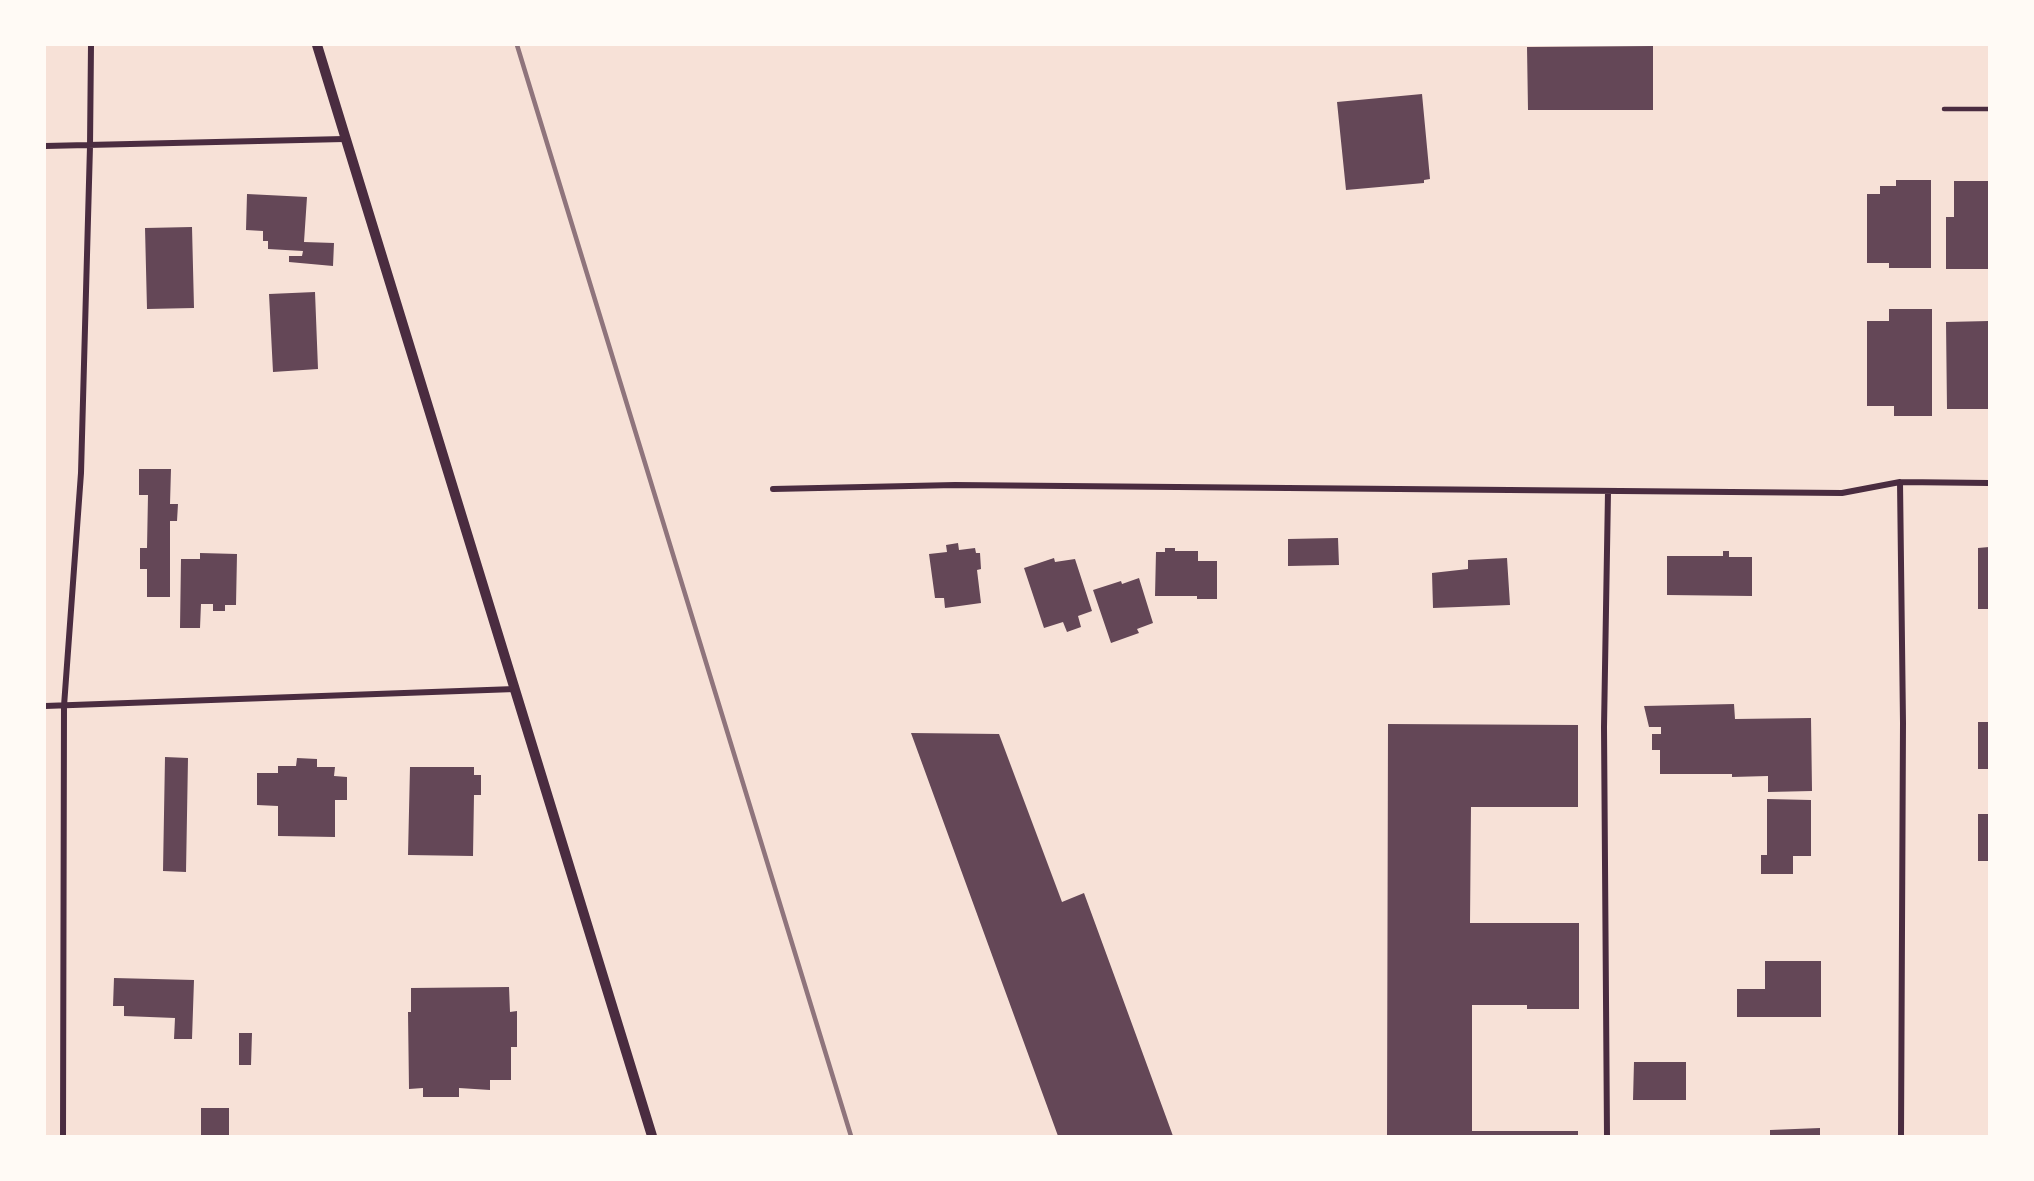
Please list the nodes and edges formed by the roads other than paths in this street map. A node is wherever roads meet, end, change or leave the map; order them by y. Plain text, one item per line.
1 (91, 45) edge
2 (317, 45) edge
3 (1944, 109) dead end
4 (1989, 109) edge
5 (344, 139) junction
6 (45, 146) edge
7 (90, 146) junction
8 (1900, 483) junction
9 (1989, 483) edge
10 (773, 489) dead end
11 (1608, 492) junction
12 (515, 688) junction
13 (45, 706) edge
14 (64, 706) junction
15 (63, 1136) edge
16 (652, 1136) edge
17 (1607, 1136) edge
18 (1901, 1136) edge

1 - 7 street
2 - 5 street
3 - 4 lane
5 - 7 street
5 - 12 street
6 - 7 street
7 - 14 street
8 - 9 street
8 - 11 street
8 - 18 street
10 - 11 street
11 - 17 street
12 - 14 street
12 - 16 street
13 - 14 street
14 - 15 street

